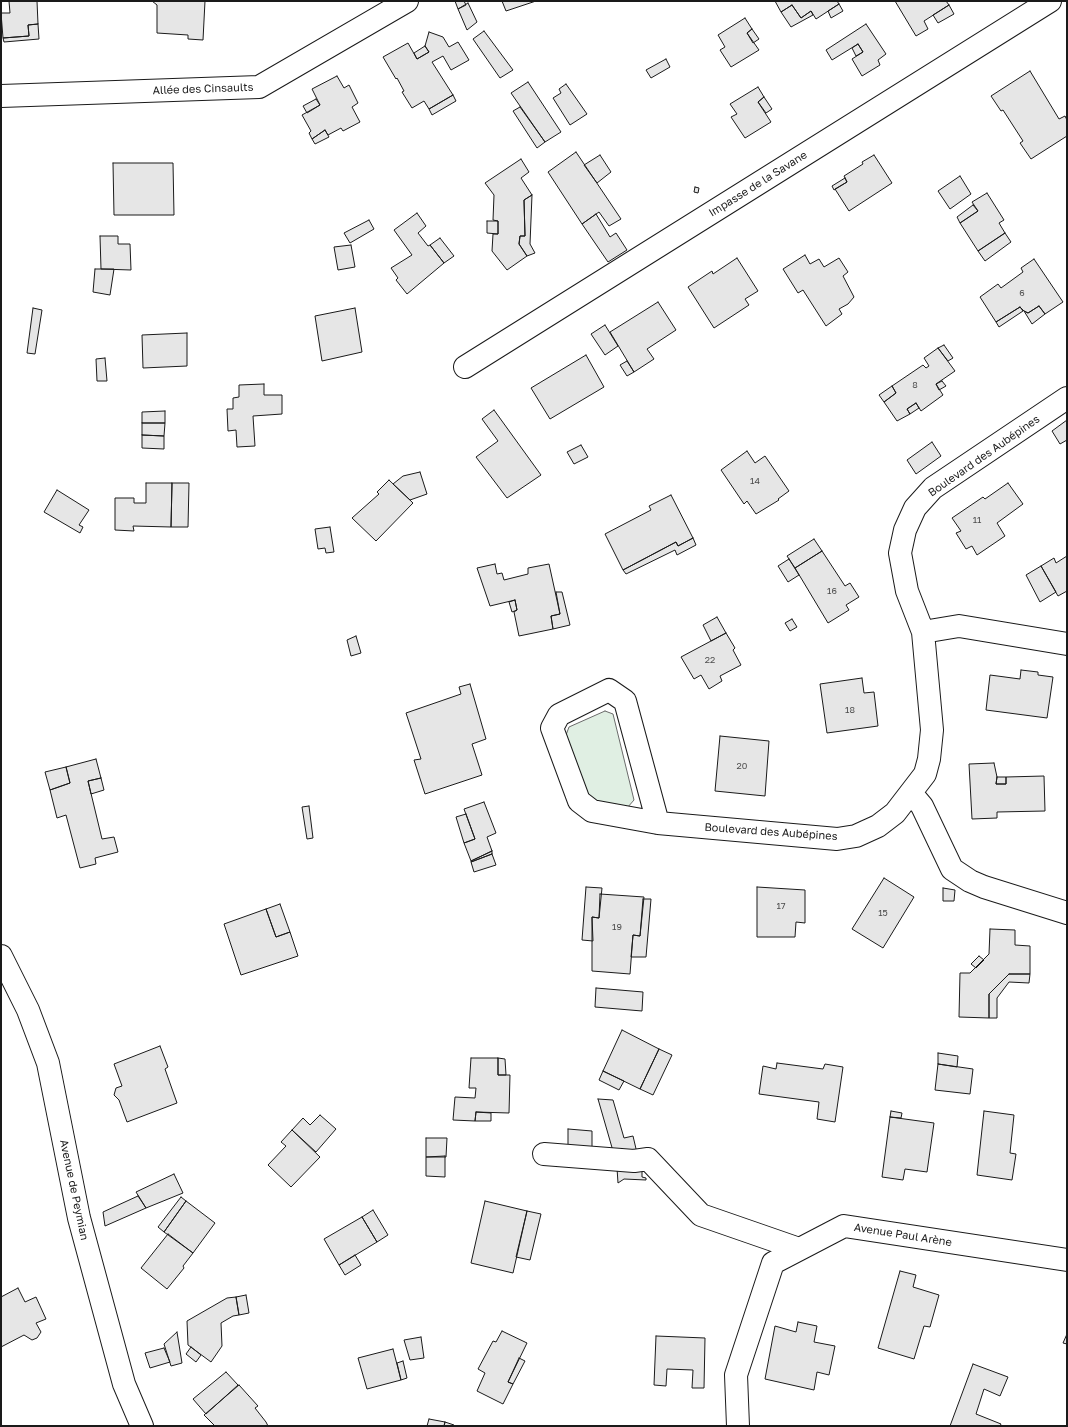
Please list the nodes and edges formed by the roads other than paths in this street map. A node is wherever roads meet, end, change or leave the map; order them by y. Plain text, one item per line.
1 (407, 1) edge
2 (1050, 1) edge
3 (1, 96) edge
4 (465, 367) dead end
5 (1067, 398) edge
6 (923, 632) junction
7 (1067, 644) edge
8 (911, 794) junction
9 (658, 823) junction
10 (1063, 911) edge
11 (1, 956) edge
12 (544, 1154) dead end
13 (799, 1249) junction
14 (1067, 1260) edge
15 (142, 1426) edge
16 (738, 1426) edge

1 - 3 street, Allée des Cinsaults
2 - 4 street, Impasse de la Savane
5 - 6 street, Boulevard des Aubépines
6 - 7 street
6 - 8 street, Boulevard des Aubépines
8 - 9 street, Boulevard des Aubépines
8 - 10 street
9 - 9 street, Boulevard des Aubépines
11 - 15 street, Avenue de Peymian
12 - 13 street
13 - 14 street, Avenue Paul Arène
13 - 16 street, Avenue Paul Arène

